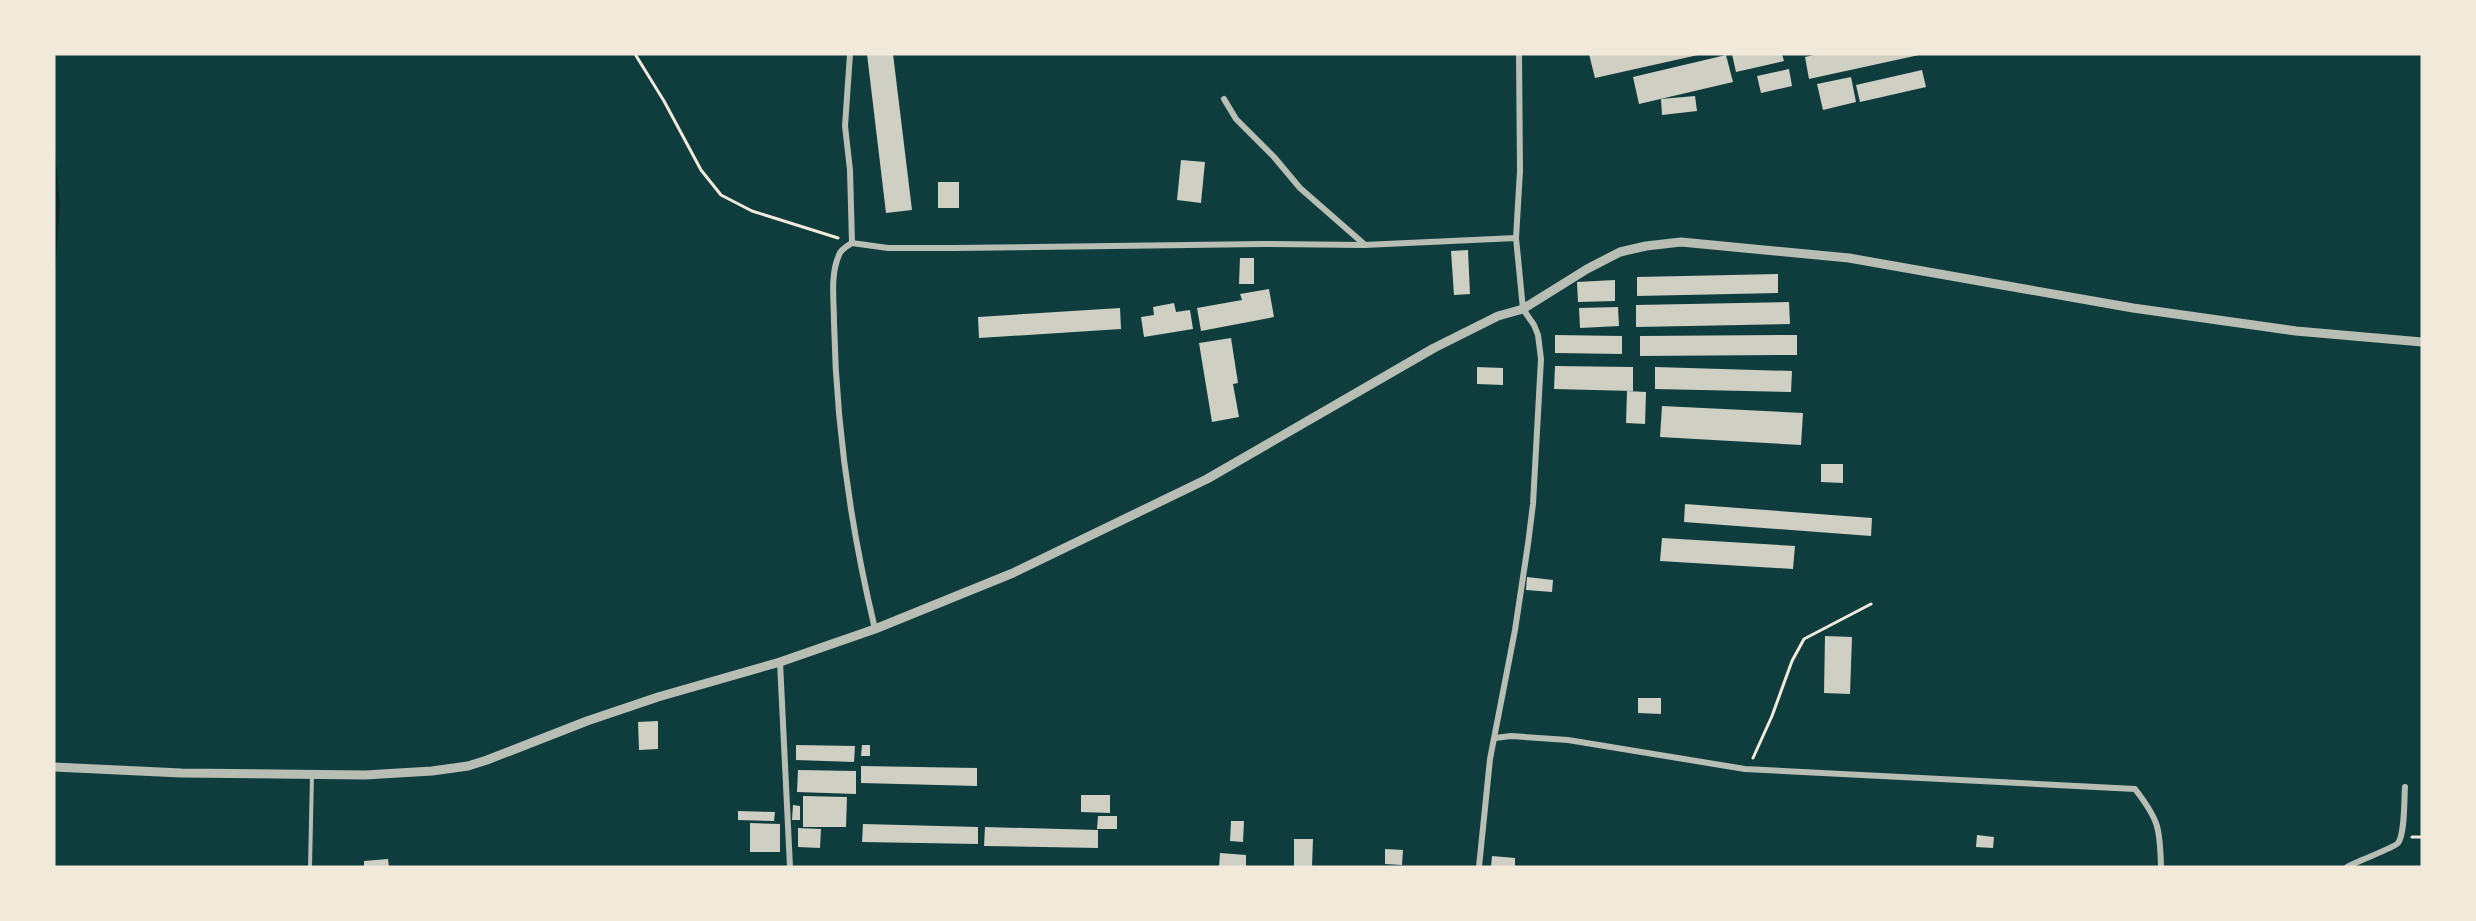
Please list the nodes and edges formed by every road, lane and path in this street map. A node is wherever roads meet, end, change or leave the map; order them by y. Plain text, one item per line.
1 (635, 54) edge
2 (850, 54) edge
3 (1519, 54) edge
4 (1224, 99) dead end
5 (1516, 238) junction
6 (852, 243) junction
7 (1364, 245) junction
8 (1523, 309) junction
9 (2422, 342) edge
10 (1871, 604) dead end
11 (875, 629) junction
12 (780, 662) junction
13 (1495, 738) junction
14 (54, 767) edge
15 (1745, 769) junction
16 (312, 774) junction
17 (2405, 787) dead end
18 (310, 867) edge
19 (790, 867) edge
20 (1479, 867) edge
21 (2161, 867) edge
22 (2347, 867) edge

1 - 6 path
2 - 6 street
3 - 5 street
4 - 7 street
5 - 7 street
5 - 8 street
6 - 7 street
6 - 11 street
8 - 9 street
8 - 11 street
8 - 13 street
10 - 15 path
11 - 12 street
12 - 16 street
12 - 19 street
13 - 15 street
13 - 20 street
14 - 16 street
15 - 21 street
16 - 18 lane
17 - 22 street

